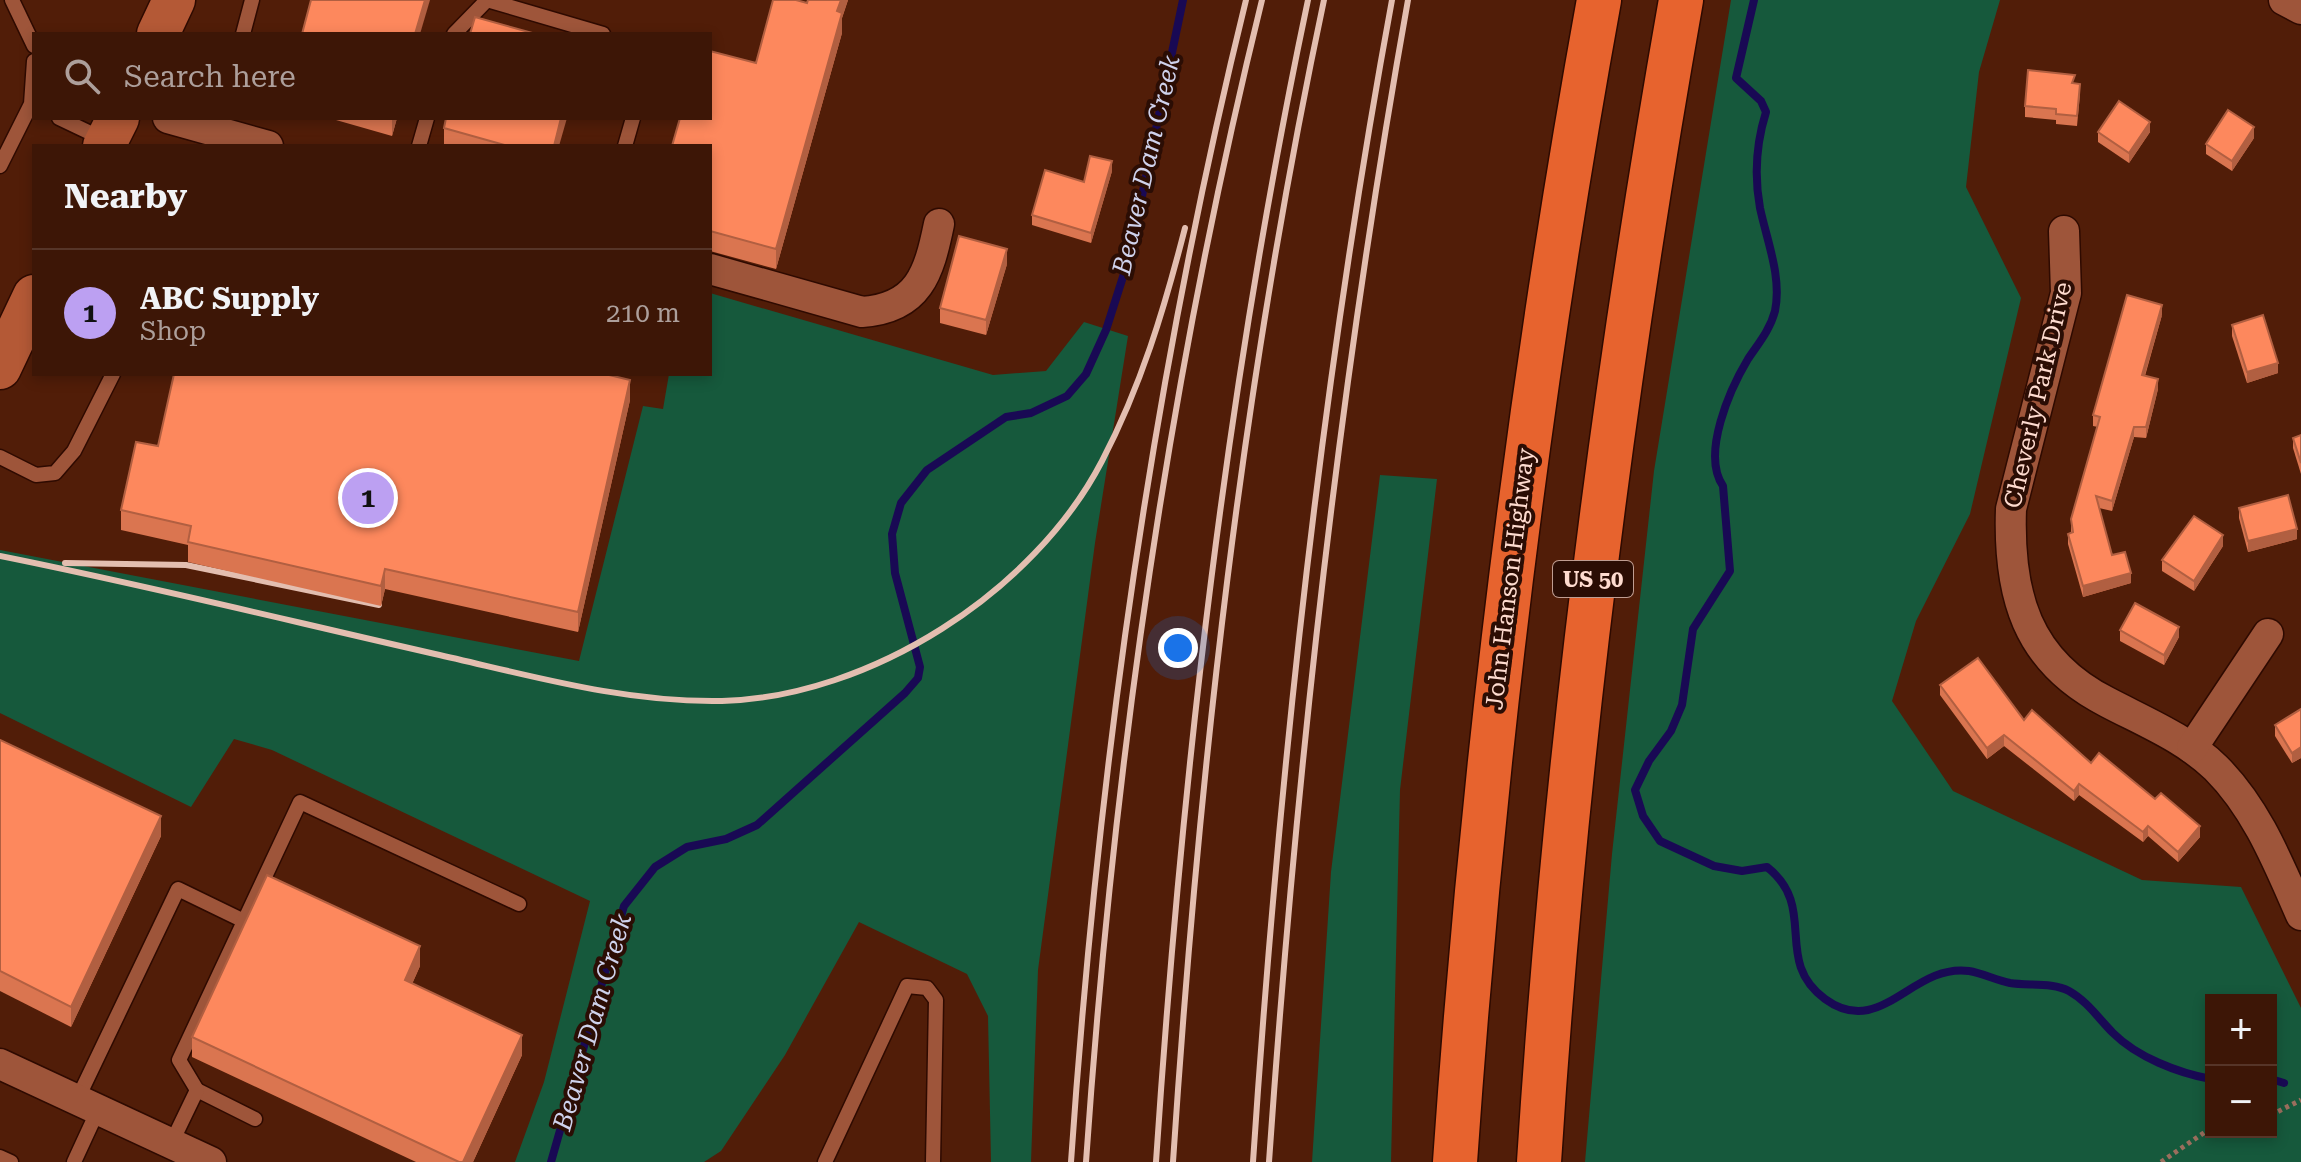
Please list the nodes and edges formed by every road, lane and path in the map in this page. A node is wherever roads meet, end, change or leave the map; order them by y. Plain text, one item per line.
1 (12, 0) edge
2 (174, 0) edge
3 (252, 0) edge
4 (1599, 0) edge
5 (1681, 0) edge
6 (2284, 0) edge
7 (2301, 9) edge
8 (159, 32) edge
9 (244, 32) edge
10 (456, 32) edge
11 (596, 32) edge
12 (32, 42) edge
13 (32, 105) edge
14 (64, 120) edge
15 (184, 120) edge
16 (426, 120) edge
17 (632, 120) edge
18 (216, 124) edge
19 (112, 138) edge
20 (263, 144) edge
21 (420, 144) edge
22 (626, 144) edge
23 (0, 166) edge
24 (939, 224) dead end
25 (2064, 231) dead end
26 (712, 270) edge
27 (32, 300) edge
28 (0, 368) edge
29 (112, 376) edge
30 (0, 457) edge
31 (2268, 634) dead end
32 (2192, 748) junction
33 (519, 904) dead end
34 (2301, 915) edge
35 (244, 921) junction
36 (0, 1064) edge
37 (197, 1090) junction
38 (2301, 1100) edge
39 (87, 1105) junction
40 (2277, 1112) edge
41 (255, 1119) dead end
42 (2205, 1132) edge
43 (171, 1144) junction
44 (0, 1157) edge
45 (11, 1162) edge
46 (74, 1162) edge
47 (211, 1162) edge
48 (825, 1162) edge
49 (933, 1162) edge
50 (1455, 1162) edge
51 (1539, 1162) edge
52 (2161, 1162) edge

1 - 12 lane
2 - 8 street
3 - 9 lane
4 - 50 highway, John Hanson Highway
5 - 51 highway, US 50
6 - 7 street
10 - 11 lane
13 - 23 lane
14 - 19 lane
15 - 18 street
16 - 21 lane
17 - 22 lane
18 - 20 street
24 - 26 street
25 - 32 street, Cheverly Park Drive
27 - 28 street
29 - 30 lane
31 - 32 street
32 - 34 street, Cheverly Park Drive
33 - 35 lane
35 - 37 lane
35 - 39 lane
36 - 39 street
37 - 41 lane
37 - 43 lane
38 - 40 path
39 - 43 street
39 - 46 lane
42 - 52 path
43 - 47 street
44 - 45 lane
48 - 49 lane

